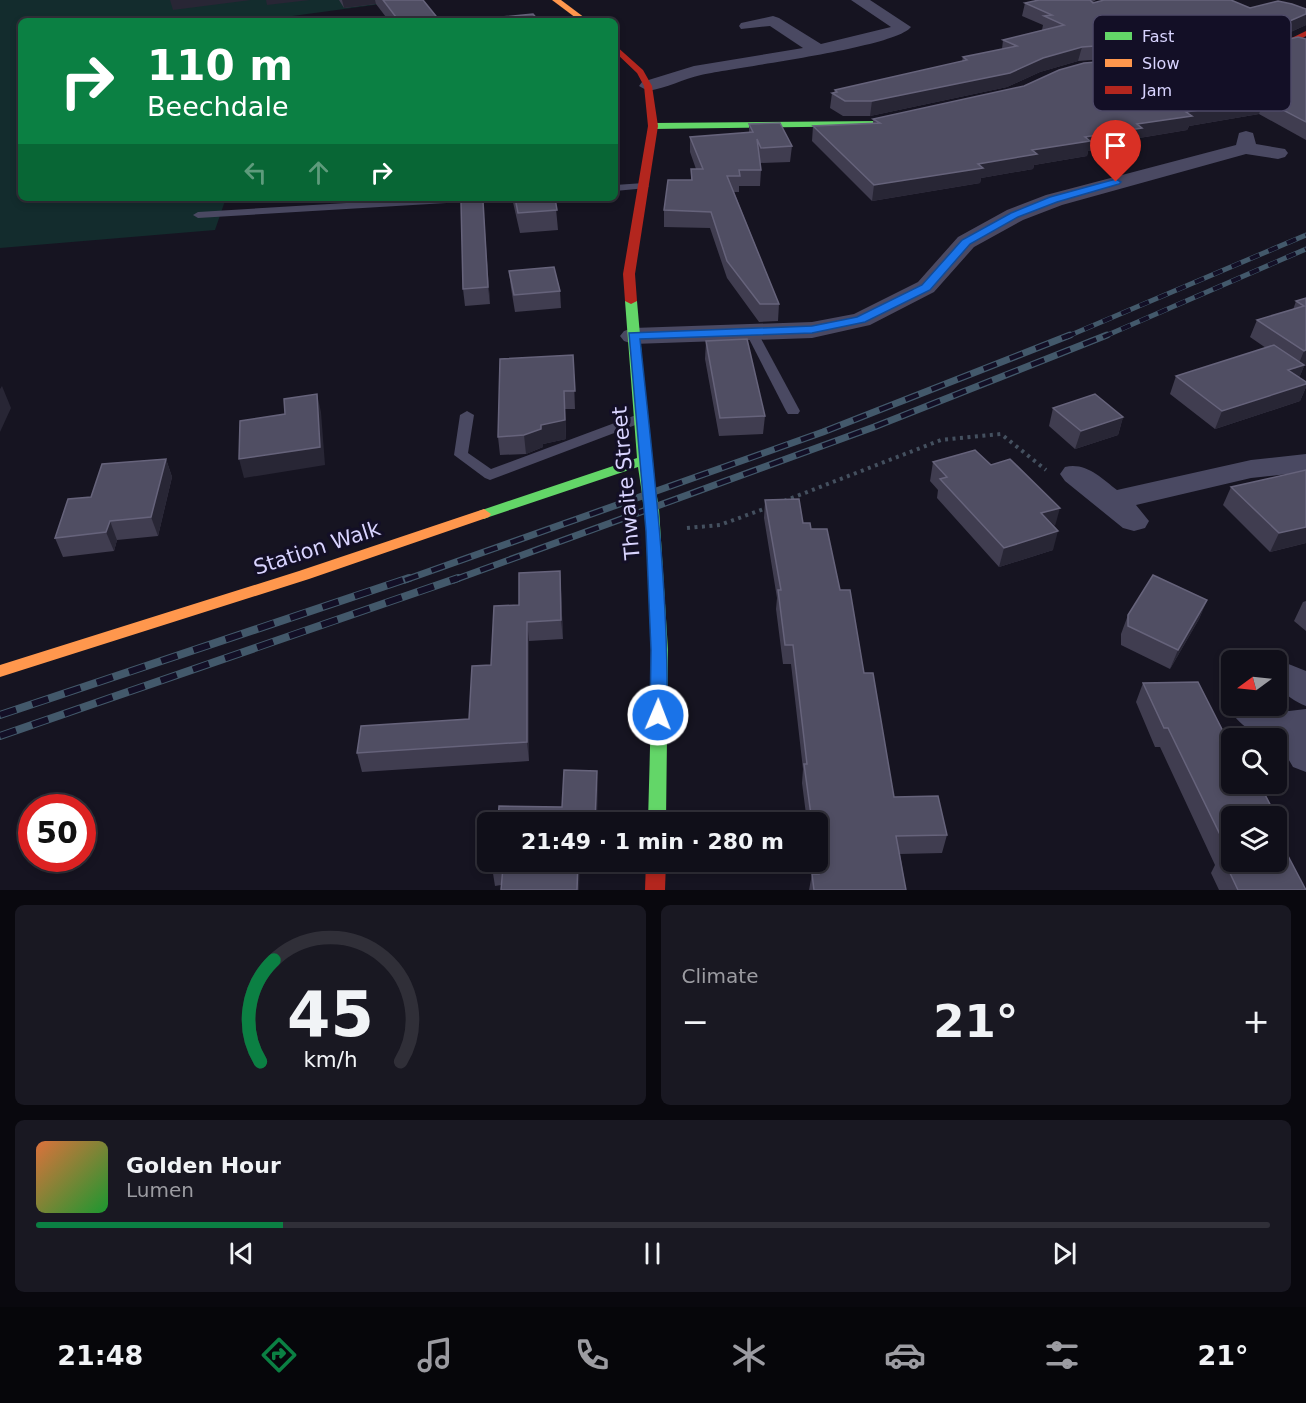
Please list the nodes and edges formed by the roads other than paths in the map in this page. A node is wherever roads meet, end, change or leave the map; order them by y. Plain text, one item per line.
1 (859, 0) edge
2 (563, 1) edge
3 (582, 18) edge
4 (747, 26) dead end
5 (1306, 33) edge
6 (1298, 44) edge
7 (818, 50) junction
8 (618, 53) edge
9 (648, 86) junction
10 (891, 122) edge
11 (653, 126) junction
12 (1278, 153) dead end
13 (644, 186) junction
14 (618, 188) edge
15 (427, 201) edge
16 (198, 214) dead end
17 (752, 333) junction
18 (633, 336) junction
19 (793, 411) dead end
20 (467, 415) dead end
21 (641, 418) junction
22 (644, 460) junction
23 (1306, 463) edge
24 (1075, 474) road end
25 (1112, 501) junction
26 (1134, 521) dead end
27 (0, 671) edge
28 (1287, 678) edge
29 (1306, 692) edge
30 (1258, 716) edge
31 (1301, 736) edge
32 (657, 812) edge
33 (656, 872) edge
34 (655, 890) edge

1 - 7 street
2 - 3 main road
4 - 7 street
5 - 6 main road
7 - 9 street
8 - 9 main road, Thwaite Street
9 - 11 main road, Thwaite Street
10 - 11 main road
11 - 13 main road, Thwaite Street
12 - 17 street
13 - 14 lane
13 - 18 main road, Thwaite Street
15 - 16 lane
17 - 18 street
17 - 19 lane
18 - 21 main road, Thwaite Street
20 - 21 lane
21 - 22 main road, Thwaite Street
22 - 27 main road, Station Walk
22 - 32 main road, Thwaite Street
23 - 25 street
24 - 25 street
25 - 26 street
28 - 29 street
30 - 31 street
33 - 34 main road

